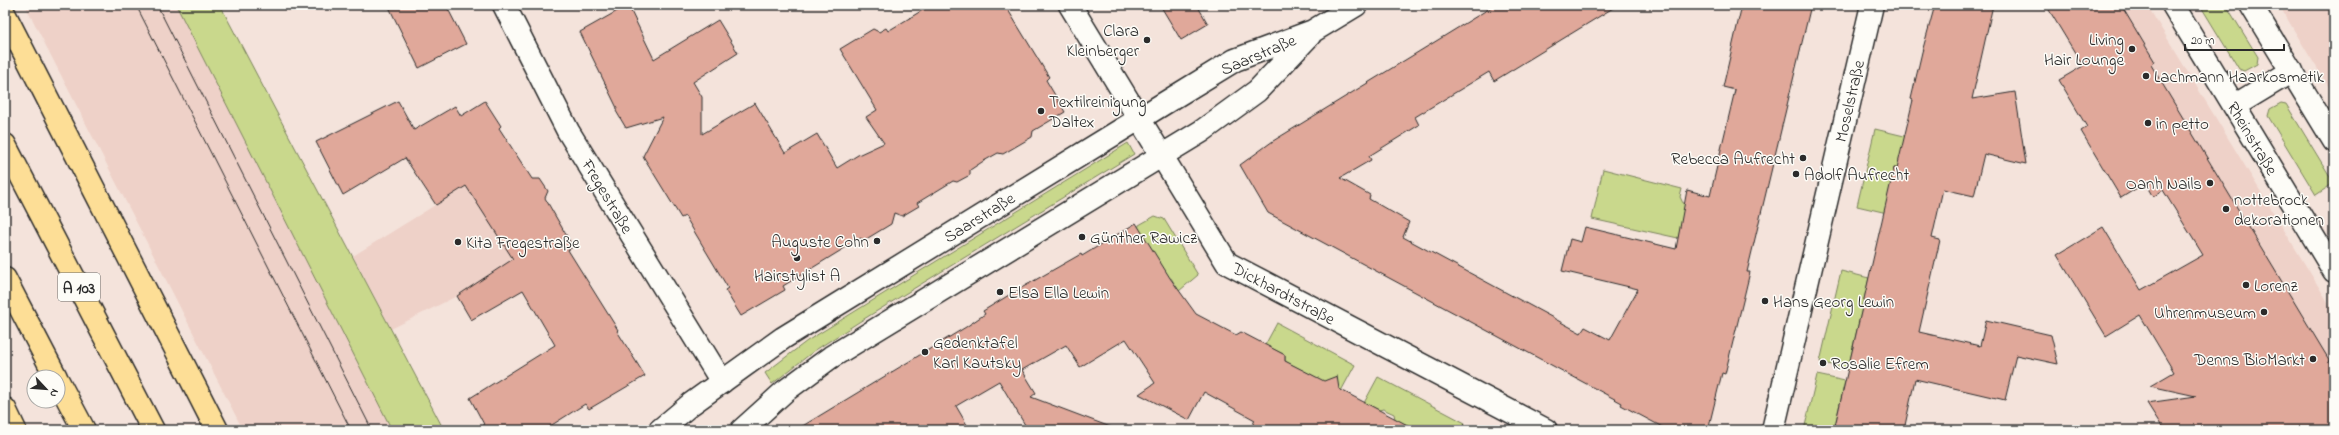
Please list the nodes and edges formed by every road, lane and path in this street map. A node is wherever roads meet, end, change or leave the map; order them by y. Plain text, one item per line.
1 (504, 5) edge
2 (1070, 5) edge
3 (1356, 5) edge
4 (1872, 5) edge
5 (2173, 5) edge
6 (2251, 5) edge
7 (5, 15) edge
8 (1313, 31) junction
9 (2292, 71) junction
10 (2234, 106) junction
11 (1138, 119) junction
12 (2334, 141) edge
13 (5, 145) edge
14 (1161, 157) junction
15 (2334, 271) edge
16 (5, 279) edge
17 (52, 369) edge
18 (722, 382) junction
19 (66, 396) edge
20 (5, 409) edge
21 (747, 428) edge
22 (15, 430) edge
23 (84, 430) edge
24 (153, 430) edge
25 (217, 430) edge
26 (660, 430) edge
27 (1546, 430) edge
28 (1772, 430) edge

1 - 18 street, Fregestraße
2 - 11 street, Dickhardtstraße
3 - 8 street, Saarstraße
4 - 28 street, Moselstraße
5 - 10 street, Rheinstraße
6 - 9 street
7 - 25 highway
8 - 11 street, Saarstraße
8 - 14 street, Saarstraße
9 - 10 street
9 - 12 street
10 - 15 street, Rheinstraße
11 - 14 street, Dickhardtstraße
11 - 18 street, Saarstraße
13 - 24 highway, A 103
14 - 21 street, Saarstraße
14 - 27 street, Dickhardtstraße
16 - 17 highway
18 - 26 street, Saarstraße
19 - 23 highway
20 - 22 highway

